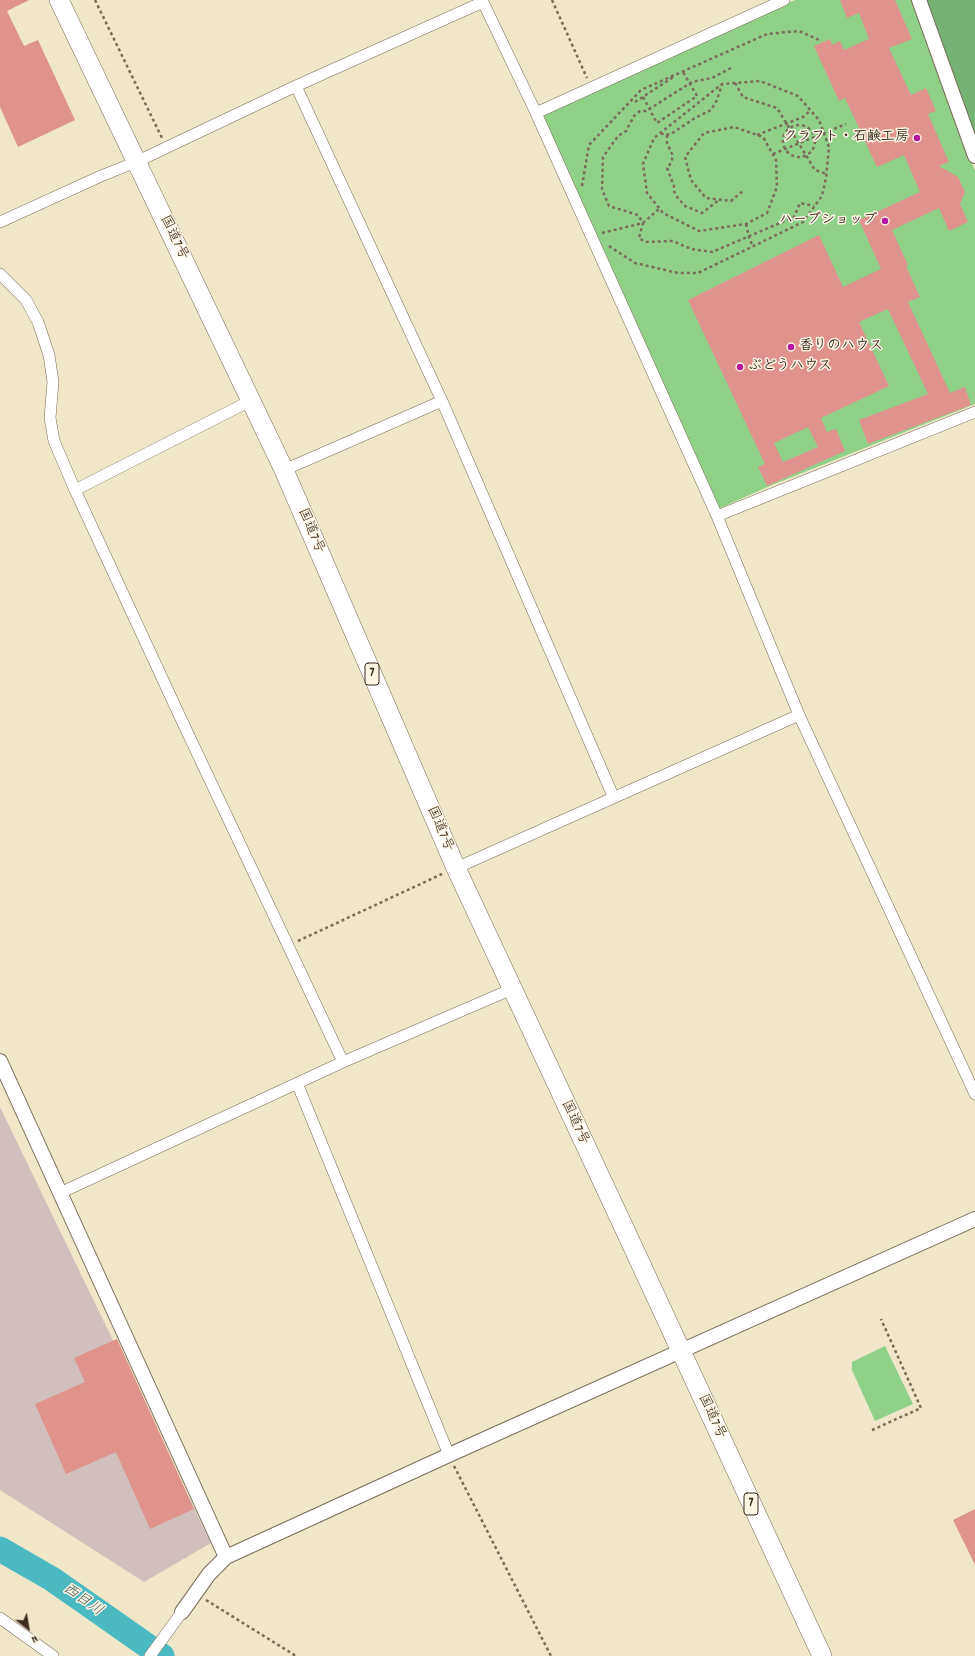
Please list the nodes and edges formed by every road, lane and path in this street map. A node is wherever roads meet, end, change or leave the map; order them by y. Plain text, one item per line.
1 (59, 0) edge
2 (95, 0) edge
3 (552, 0) edge
4 (784, 0) edge
5 (919, 0) edge
6 (482, 1) edge
7 (819, 40) dead end
8 (731, 68) dead end
9 (684, 71) junction
10 (691, 83) junction
11 (735, 83) junction
12 (722, 84) junction
13 (296, 86) junction
14 (592, 87) junction
15 (643, 97) junction
16 (635, 102) dead end
17 (649, 109) junction
18 (811, 110) junction
19 (536, 113) junction
20 (787, 124) junction
21 (846, 124) dead end
22 (790, 128) junction
23 (661, 133) junction
24 (824, 133) junction
25 (668, 135) junction
26 (757, 135) junction
27 (800, 142) junction
28 (166, 148) junction
29 (773, 154) junction
30 (807, 156) junction
31 (975, 156) edge
32 (136, 162) junction
33 (827, 174) junction
34 (583, 190) dead end
35 (743, 191) dead end
36 (719, 200) junction
37 (814, 206) junction
38 (659, 209) junction
39 (0, 222) edge
40 (643, 223) junction
41 (746, 224) junction
42 (598, 235) dead end
43 (749, 236) junction
44 (602, 242) dead end
45 (753, 247) junction
46 (0, 274) edge
47 (252, 400) junction
48 (442, 401) junction
49 (975, 412) edge
50 (284, 470) junction
51 (75, 490) junction
52 (717, 516) junction
53 (799, 714) junction
54 (613, 796) junction
55 (456, 868) junction
56 (288, 945) junction
57 (512, 989) junction
58 (0, 1061) edge
59 (343, 1062) junction
60 (297, 1083) junction
61 (975, 1094) edge
62 (60, 1193) junction
63 (975, 1219) edge
64 (881, 1319) dead end
65 (680, 1351) junction
66 (872, 1430) dead end
67 (449, 1455) junction
68 (226, 1557) junction
69 (195, 1593) junction
70 (182, 1612) joint
71 (0, 1618) edge
72 (53, 1656) edge
73 (150, 1656) edge
74 (296, 1656) edge
75 (550, 1656) edge
76 (822, 1656) edge

1 - 32 highway, 国道7号 / 7
2 - 28 path
3 - 14 path
4 - 14 street
5 - 31 street
6 - 13 street
6 - 19 street
7 - 9 path
8 - 10 path
9 - 10 path
9 - 15 path
9 - 34 path
10 - 17 path
10 - 17 path
11 - 12 path
11 - 18 path
11 - 20 path
12 - 23 path
12 - 25 path
13 - 28 street
13 - 48 street
14 - 19 street
15 - 16 path
15 - 17 path
17 - 40 path
18 - 20 path
18 - 24 path
19 - 52 street
20 - 22 path
20 - 26 path
21 - 24 path
22 - 27 path
22 - 30 path
22 - 30 path
23 - 25 path
23 - 38 path
24 - 27 path
24 - 33 path
25 - 36 path
26 - 29 path
26 - 36 path
27 - 29 path
27 - 30 path
28 - 32 street
29 - 41 path
30 - 33 path
32 - 39 street
32 - 47 highway, 国道7号 / 7
33 - 37 path
35 - 36 path
37 - 43 path
37 - 45 path
38 - 40 path
38 - 41 path
40 - 42 path
40 - 43 path
41 - 43 path
43 - 45 path
44 - 45 path
46 - 51 street
47 - 50 highway, 国道7号 / 7
47 - 51 street
48 - 50 street
48 - 54 street
49 - 52 street
50 - 55 highway, 国道7号 / 7
51 - 56 street
52 - 53 street
53 - 54 street
53 - 61 street
54 - 55 street
55 - 56 path
55 - 57 highway, 国道7号 / 7
56 - 59 street
57 - 59 street
57 - 65 highway, 国道7号 / 7
58 - 62 street
59 - 60 street
60 - 62 street
60 - 67 street
62 - 68 street
63 - 65 street
64 - 66 path
65 - 67 street
65 - 76 highway, 国道7号 / 7
67 - 68 street
67 - 75 path
68 - 69 street
69 - 70 street
69 - 74 path
70 - 73 street
71 - 72 street

